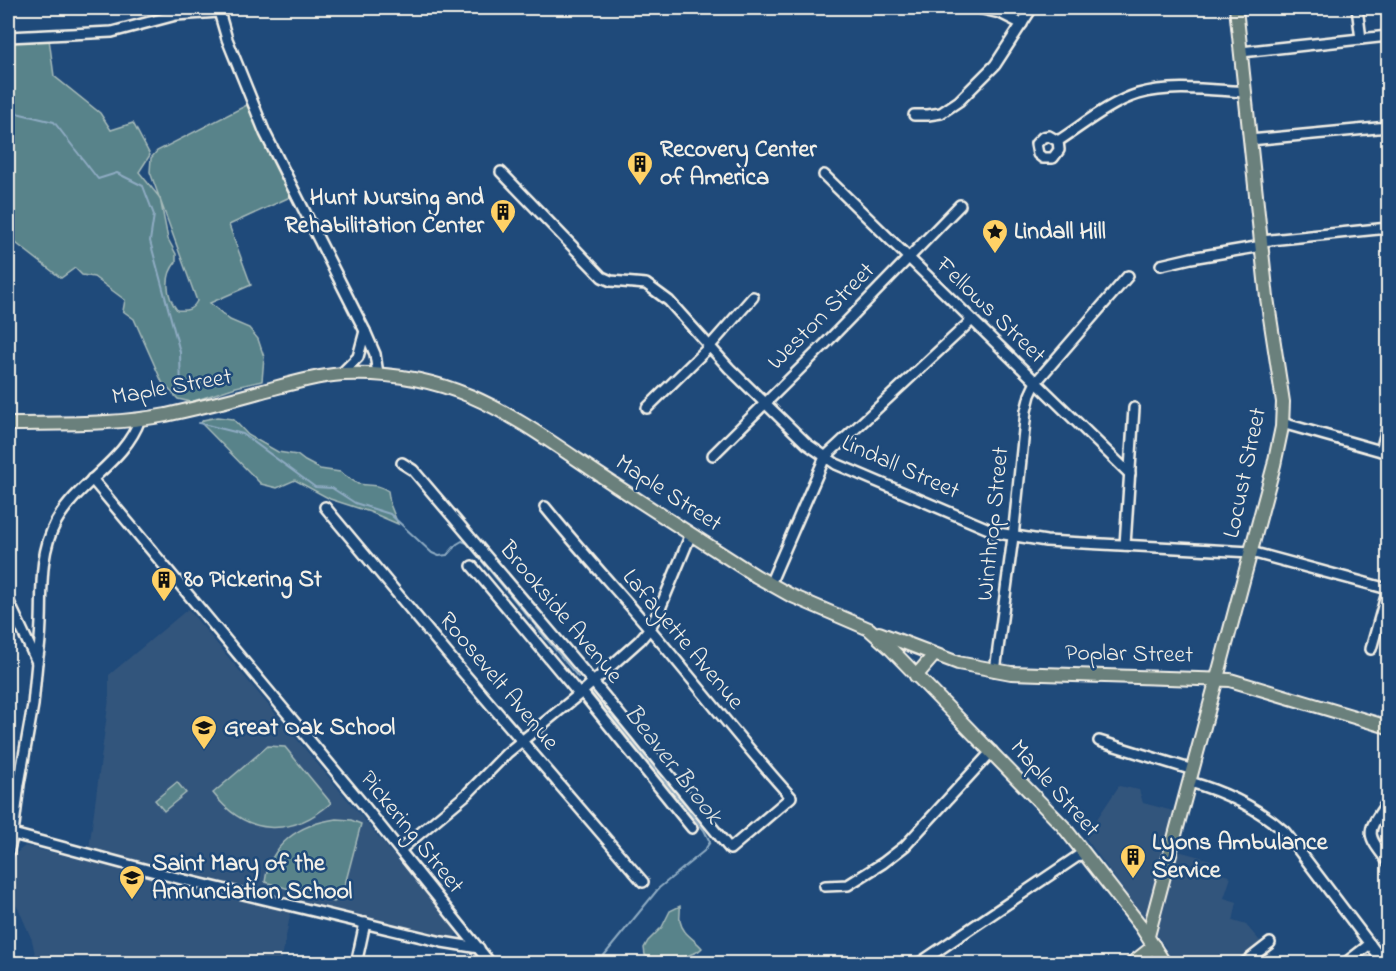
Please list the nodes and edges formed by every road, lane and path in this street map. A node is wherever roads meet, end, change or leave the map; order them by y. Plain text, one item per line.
1 (978, 8) edge
2 (1032, 8) edge
3 (1236, 8) edge
4 (1357, 8) edge
5 (218, 10) edge
6 (1022, 24) junction
7 (1389, 36) edge
8 (8, 37) edge
9 (1360, 39) junction
10 (1241, 52) junction
11 (1245, 92) junction
12 (914, 115) dead end
13 (1389, 127) edge
14 (1250, 140) junction
15 (1058, 141) dead end
16 (501, 172) dead end
17 (824, 175) dead end
18 (960, 205) dead end
19 (1389, 228) edge
20 (1261, 244) junction
21 (908, 258) junction
22 (1161, 265) dead end
23 (1128, 276) dead end
24 (753, 297) dead end
25 (972, 320) junction
26 (365, 331) junction
27 (709, 347) junction
28 (341, 374) junction
29 (378, 374) junction
30 (1036, 382) junction
31 (764, 403) junction
32 (647, 408) dead end
33 (1134, 408) dead end
34 (140, 419) junction
35 (1282, 423) junction
36 (8, 424) edge
37 (1389, 424) edge
38 (1385, 452) edge
39 (713, 455) dead end
40 (825, 457) junction
41 (402, 463) dead end
42 (1130, 474) junction
43 (92, 479) junction
44 (325, 507) dead end
45 (544, 507) dead end
46 (691, 534) junction
47 (1013, 537) junction
48 (1125, 545) junction
49 (1251, 552) junction
50 (472, 566) dead end
51 (770, 584) junction
52 (1389, 589) edge
53 (8, 600) edge
54 (650, 628) junction
55 (869, 629) junction
56 (1371, 649) dead end
57 (934, 655) junction
58 (37, 662) junction
59 (995, 671) junction
60 (916, 676) junction
61 (1217, 679) junction
62 (593, 682) junction
63 (580, 693) junction
64 (1389, 727) edge
65 (522, 741) junction
66 (1099, 741) dead end
67 (992, 751) junction
68 (1191, 776) junction
69 (8, 782) edge
70 (19, 784) junction
71 (1389, 801) edge
72 (692, 828) dead end
73 (13, 834) junction
74 (730, 849) joint
75 (400, 850) junction
76 (1084, 852) junction
77 (8, 853) edge
78 (1389, 862) edge
79 (643, 882) dead end
80 (825, 886) dead end
81 (365, 923) junction
82 (461, 926) junction
83 (1151, 941) junction
84 (1270, 943) dead end
85 (454, 944) junction
86 (1370, 944) junction
87 (478, 948) junction
88 (356, 963) edge
89 (491, 963) edge
90 (918, 963) edge
91 (1131, 963) edge
92 (1165, 963) edge
93 (1243, 963) edge
94 (1344, 963) edge
95 (1385, 963) edge

1 - 6 street
2 - 6 street
3 - 10 main road, Locust Street
4 - 9 street
5 - 8 street
5 - 26 street
6 - 12 street
7 - 9 street
9 - 10 street
10 - 11 main road, Locust Street
11 - 14 main road, Locust Street
11 - 15 street
13 - 14 street
14 - 20 main road, Locust Street
16 - 27 street, Lindall Street
17 - 21 street, Fellows Street
18 - 21 street, Weston Street
19 - 20 street
20 - 22 street
20 - 35 main road, Locust Street
21 - 25 street, Fellows Street
21 - 31 street, Weston Street
23 - 30 street
24 - 27 street
25 - 30 street, Fellows Street
25 - 40 street
26 - 28 street
26 - 29 street
27 - 31 street, Lindall Street
27 - 32 street
28 - 29 main road, Maple Street
28 - 34 main road, Maple Street
29 - 46 main road, Maple Street
30 - 42 street, Fellows Street
30 - 47 street, Winthrop Street
31 - 39 street, Weston Street
31 - 40 street, Lindall Street
33 - 42 street
34 - 36 main road, Maple Street
34 - 43 street
35 - 38 street
35 - 49 main road, Locust Street
37 - 38 street
40 - 47 street, Lindall Street
40 - 51 street
41 - 62 street, Brookside Avenue
42 - 48 street
43 - 58 street
43 - 75 street, Pickering Street
44 - 65 street, Roosevelt Avenue
45 - 54 street, Lafayette Avenue
46 - 51 main road, Maple Street
46 - 54 street
47 - 48 street, Lindall Street
47 - 59 street, Winthrop Street
48 - 49 street, Lindall Street
49 - 52 street, Lindall Street
49 - 61 main road, Locust Street
50 - 63 street, Brookside Avenue
51 - 55 main road, Maple Street
52 - 56 street
53 - 58 street
54 - 62 street
54 - 74 street, Lafayette Avenue
55 - 57 main road, Poplar Street
55 - 60 main road, Maple Street
57 - 59 main road, Poplar Street
57 - 60 main road
58 - 70 street
59 - 61 main road, Poplar Street
60 - 67 main road, Maple Street
61 - 64 main road, Poplar Street
61 - 68 main road, Locust Street
62 - 63 street
62 - 74 street, Brookside Avenue
63 - 65 street
63 - 72 street, Brookside Avenue
65 - 75 street
65 - 79 street, Roosevelt Avenue
66 - 68 street
67 - 76 main road, Maple Street
67 - 80 street
68 - 83 main road, Locust Street
68 - 86 street
69 - 70 street
70 - 73 street
71 - 78 street
73 - 77 street
73 - 81 street
75 - 82 street, Pickering Street
76 - 83 main road, Maple Street
76 - 90 street
81 - 85 street
81 - 88 street
82 - 85 street
82 - 87 street, Pickering Street
83 - 91 main road
83 - 92 main road, Maple Street
84 - 93 street
85 - 87 street
86 - 94 street
86 - 95 street
87 - 89 street, Pickering Street

